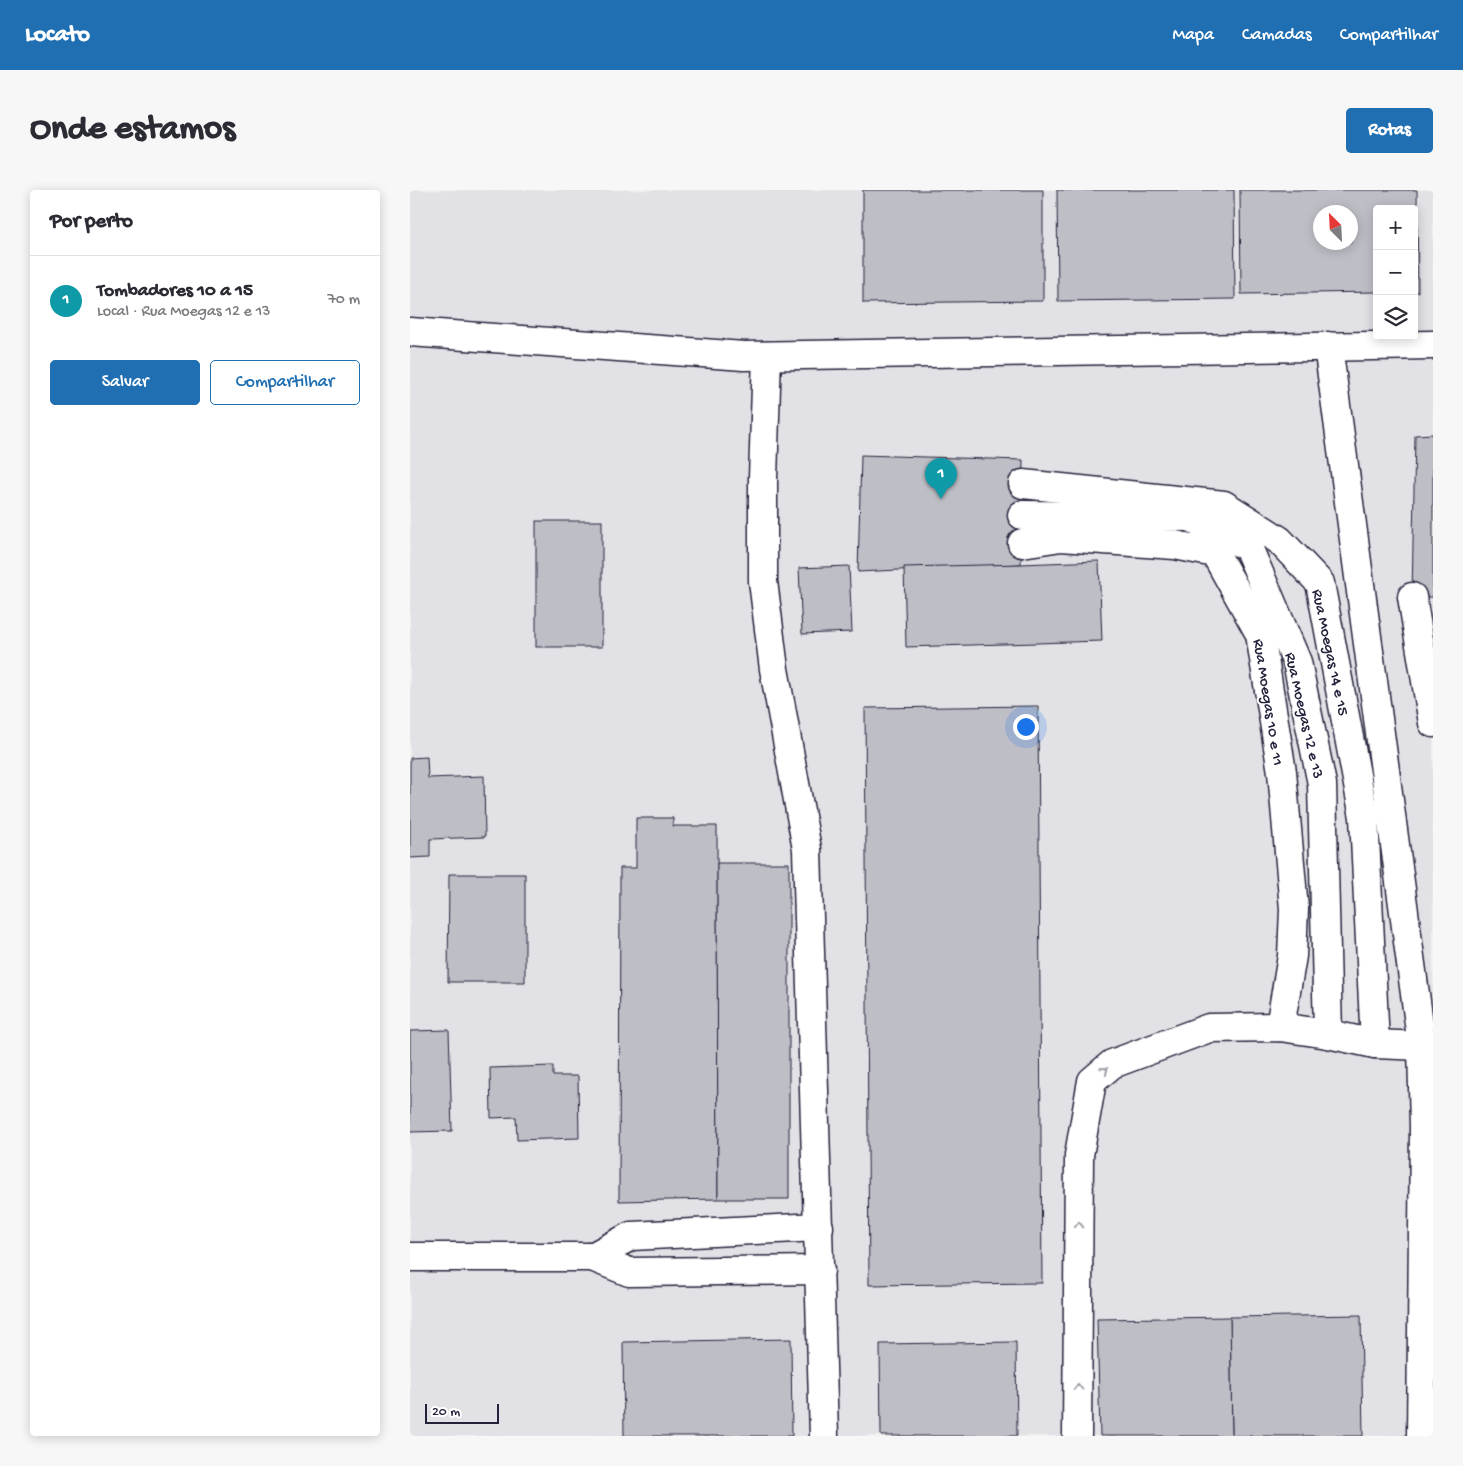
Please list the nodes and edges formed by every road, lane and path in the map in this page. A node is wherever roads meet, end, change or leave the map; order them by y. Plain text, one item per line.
1 (410, 332) edge
2 (1433, 345) edge
3 (1328, 346) junction
4 (767, 356) junction
5 (1023, 484) dead end
6 (1022, 515) dead end
7 (1022, 543) dead end
8 (1412, 597) dead end
9 (1433, 723) edge
10 (1280, 1027) junction
11 (1328, 1034) junction
12 (1375, 1044) junction
13 (1428, 1045) edge
14 (819, 1227) junction
15 (410, 1257) edge
16 (592, 1257) junction
17 (820, 1270) junction
18 (1424, 1431) edge
19 (824, 1436) edge
20 (1077, 1436) edge

1 - 4 street
2 - 3 street
3 - 4 street
3 - 13 street
4 - 14 street
5 - 12 street, Rua Moegas 14 e 15
6 - 11 street, Rua Moegas 12 e 13
7 - 10 street, Rua Moegas 10 e 11
8 - 9 street
10 - 11 street
20 -> 10 street
11 - 12 street
12 - 13 street
13 - 18 street
14 - 16 street
14 - 17 street
15 - 16 street
16 - 17 street
17 - 19 street

